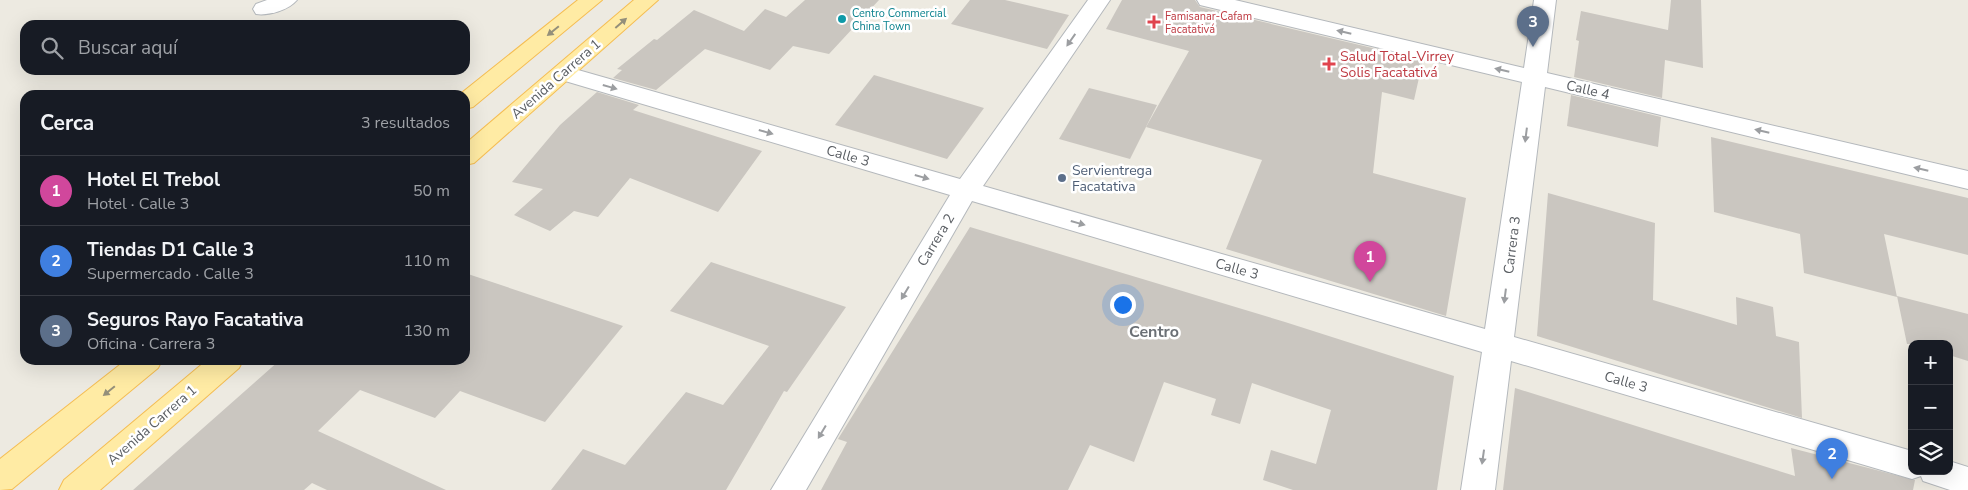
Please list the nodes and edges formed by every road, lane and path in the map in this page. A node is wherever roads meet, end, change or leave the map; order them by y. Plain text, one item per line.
1 (286, 0) edge
2 (591, 0) edge
3 (647, 0) edge
4 (1099, 0) edge
5 (1208, 0) edge
6 (1545, 0) edge
7 (264, 9) dead end
8 (563, 73) junction
9 (1533, 77) junction
10 (470, 98) edge
11 (470, 153) edge
12 (1968, 180) edge
13 (966, 190) junction
14 (1499, 345) junction
15 (140, 365) edge
16 (222, 365) edge
17 (1908, 463) edge
18 (1948, 475) edge
19 (0, 479) edge
20 (1968, 481) edge
21 (76, 490) edge
22 (788, 490) edge
23 (1478, 490) edge

1 - 7 street
2 -> 10 main road
8 -> 3 main road, Avenida Carrera 1
4 -> 13 street, Carrera 2
9 -> 5 street, Calle 4
6 - 9 street, Carrera 3
8 - 11 main road, Avenida Carrera 1
8 -> 13 street, Calle 3
12 -> 9 street, Calle 4
9 -> 14 street, Carrera 3
13 -> 14 street, Calle 3
13 -> 22 street, Carrera 2
14 - 17 street, Calle 3
14 -> 23 street, Carrera 3
15 -> 19 main road
16 - 21 main road, Avenida Carrera 1
18 - 20 street

